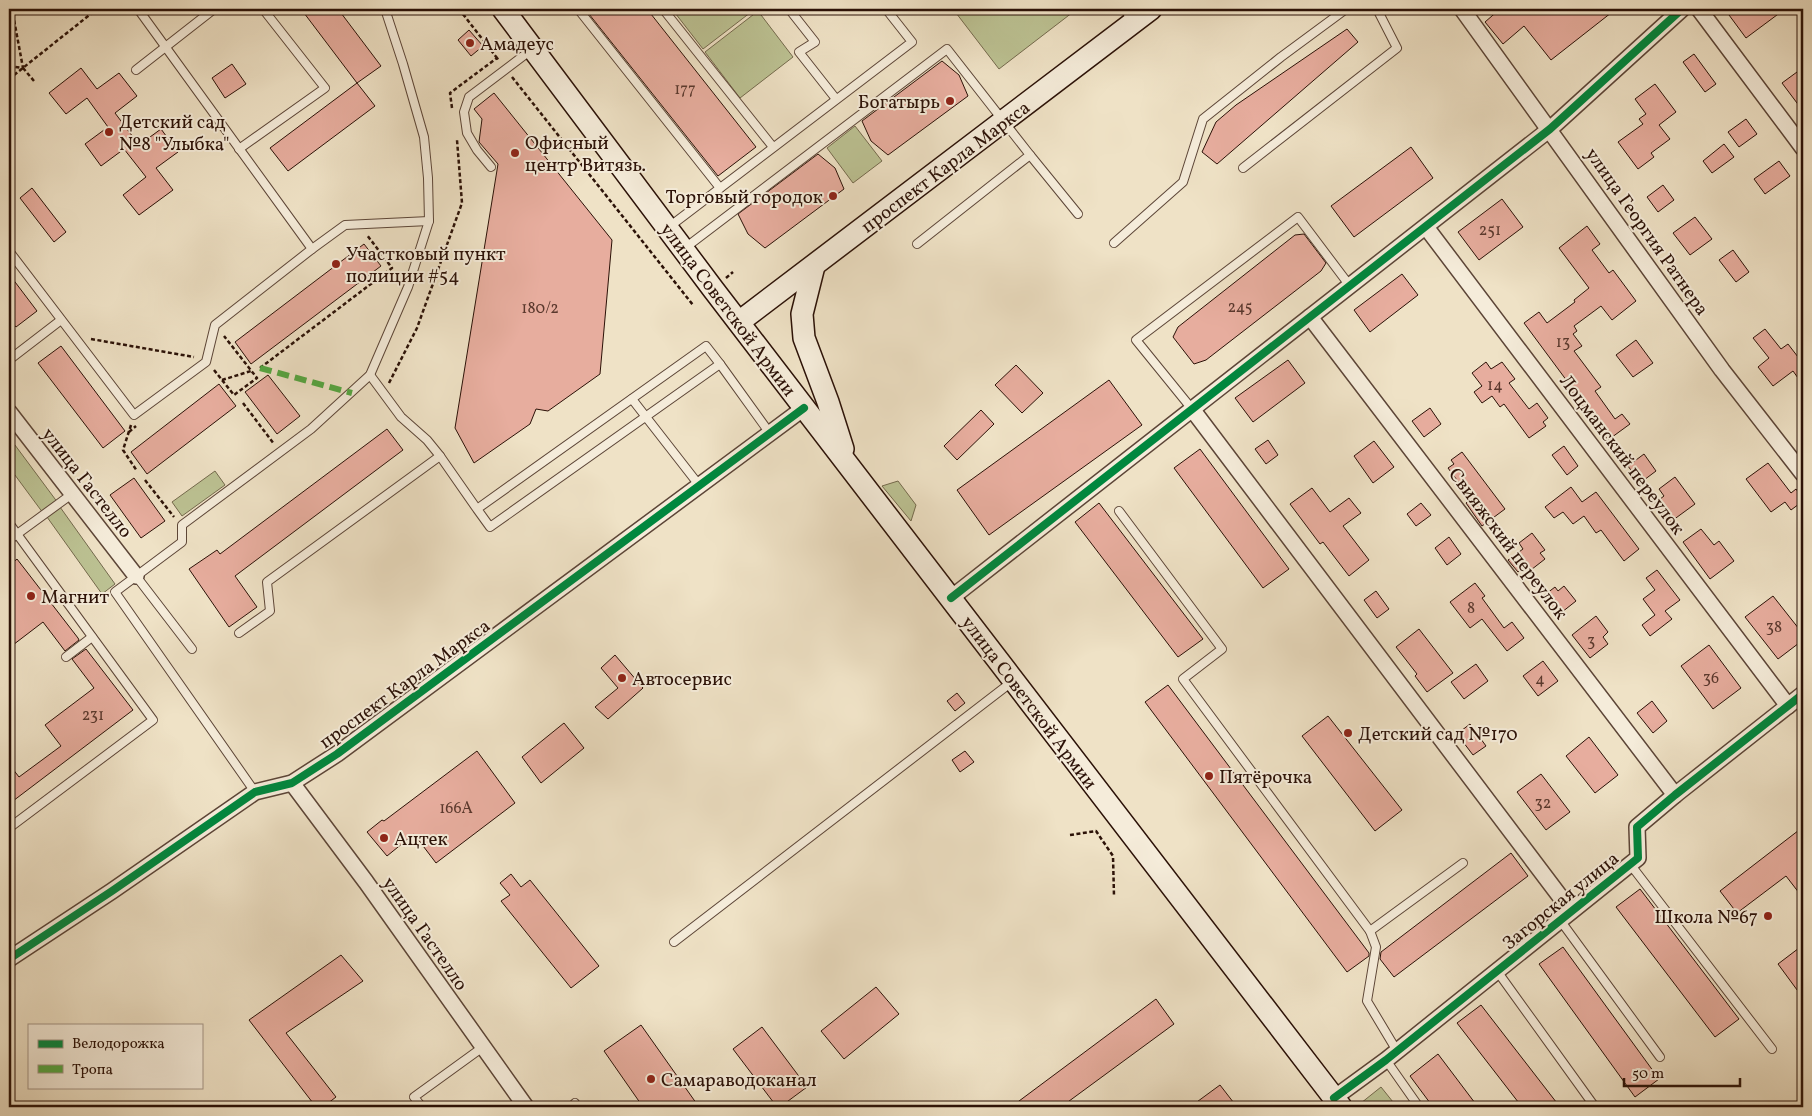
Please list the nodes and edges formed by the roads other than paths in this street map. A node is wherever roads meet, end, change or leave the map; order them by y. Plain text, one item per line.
1 (138, 9) edge
2 (214, 9) edge
3 (263, 9) edge
4 (385, 9) edge
5 (503, 9) edge
6 (578, 9) edge
7 (662, 9) edge
8 (789, 9) edge
9 (886, 9) edge
10 (1151, 9) edge
11 (1346, 9) edge
12 (1377, 9) edge
13 (1462, 9) edge
14 (1682, 9) edge
15 (1699, 9) edge
16 (1129, 15) edge
17 (165, 46) junction
18 (532, 49) junction
19 (136, 70) dead end
20 (835, 100) junction
21 (1003, 122) junction
22 (1550, 129) junction
23 (773, 147) junction
24 (1803, 148) edge
25 (239, 149) junction
26 (1030, 155) junction
27 (490, 167) dead end
28 (1243, 168) dead end
29 (720, 188) junction
30 (1078, 214) dead end
31 (429, 221) junction
32 (1426, 227) junction
33 (667, 228) junction
34 (1114, 243) dead end
35 (917, 244) dead end
36 (312, 249) junction
37 (683, 250) junction
38 (9, 251) edge
39 (814, 266) junction
40 (1350, 286) junction
41 (1310, 317) junction
42 (61, 320) junction
43 (739, 322) junction
44 (9, 360) edge
45 (720, 364) junction
46 (370, 375) junction
47 (632, 399) junction
48 (804, 408) junction
49 (1192, 409) junction
50 (9, 412) edge
51 (646, 416) junction
52 (769, 432) junction
53 (440, 456) junction
54 (848, 464) junction
55 (1803, 474) edge
56 (699, 485) junction
57 (72, 494) junction
58 (477, 509) junction
59 (1119, 511) dead end
60 (9, 523) edge
61 (17, 534) junction
62 (9, 540) edge
63 (136, 576) junction
64 (951, 598) junction
65 (239, 633) dead end
66 (92, 637) junction
67 (192, 649) dead end
68 (66, 656) dead end
69 (1014, 681) junction
70 (1803, 694) edge
71 (1788, 706) junction
72 (292, 783) junction
73 (255, 792) junction
74 (1675, 794) junction
75 (9, 828) edge
76 (1463, 863) dead end
77 (1630, 864) junction
78 (1565, 915) junction
79 (1370, 931) junction
80 (674, 942) dead end
81 (9, 959) edge
82 (1497, 970) junction
83 (483, 1047) junction
84 (1772, 1049) dead end
85 (1391, 1056) junction
86 (1660, 1057) dead end
87 (1338, 1103) edge
88 (422, 1107) edge
89 (526, 1107) edge
90 (1419, 1107) edge
91 (1595, 1107) edge

1 - 17 lane
2 - 17 lane
3 - 25 lane
4 - 31 lane
5 - 18 main road, улица Советской Армии
6 - 29 lane
7 - 23 lane
8 - 20 lane
9 - 20 lane
10 - 16 main road, проспект Карла Маркса
11 - 34 lane
12 - 28 lane
13 - 22 street, улица Георгия Ратнера
14 - 22 street
15 - 24 street
16 - 21 main road, проспект Карла Маркса
17 - 19 lane
17 - 25 lane
18 - 27 lane
18 - 33 main road, улица Советской Армии
20 - 23 lane
21 - 26 lane
21 - 37 lane
21 - 39 main road, проспект Карла Маркса
22 - 32 street
22 - 55 street, улица Георгия Ратнера
23 - 29 lane
25 - 36 lane
26 - 30 lane
26 - 35 lane
29 - 33 lane
31 - 36 lane
31 - 46 lane
32 - 40 street
32 - 71 street, Лоцманский переулок
33 - 37 main road, улица Советской Армии
36 - 42 lane
37 - 43 main road, улица Советской Армии
38 - 42 lane
39 - 43 main road, проспект Карла Маркса
39 - 54 main road
40 - 41 street
40 - 49 lane
41 - 49 street
41 - 74 street, Свияжский переулок
42 - 44 lane
43 - 48 main road, улица Советской Армии
45 - 47 lane
45 - 51 lane
45 - 52 lane
46 - 53 lane
46 - 63 lane
47 - 51 lane
47 - 58 lane
48 - 52 street, проспект Карла Маркса
48 - 54 main road, улица Советской Армии
49 - 64 street
49 - 78 street
50 - 57 street, улица Гастелло
51 - 56 lane
51 - 58 lane
52 - 56 street, проспект Карла Маркса
53 - 58 lane
53 - 65 lane
54 - 64 main road, улица Советской Армии
56 - 72 street, проспект Карла Маркса
57 - 61 lane
57 - 63 street, улица Гастелло
59 - 79 lane
60 - 61 lane
61 - 62 lane
61 - 66 lane
63 - 67 lane
63 - 73 lane
64 - 69 main road, улица Советской Армии
66 - 68 lane
66 - 75 lane
69 - 80 lane
69 - 87 main road, улица Советской Армии
70 - 71 street, Загорская улица
71 - 74 street, Загорская улица
72 - 73 street, проспект Карла Маркса
72 - 83 street, улица Гастелло
73 - 81 street, проспект Карла Маркса
74 - 77 street, Загорская улица
76 - 79 lane
77 - 78 street, Загорская улица
77 - 84 lane
78 - 82 street, Загорская улица
78 - 86 lane
79 - 85 lane
82 - 85 street, Загорская улица
82 - 91 lane
83 - 88 lane
83 - 89 street, улица Гастелло
85 - 87 street, Загорская улица
85 - 90 lane

